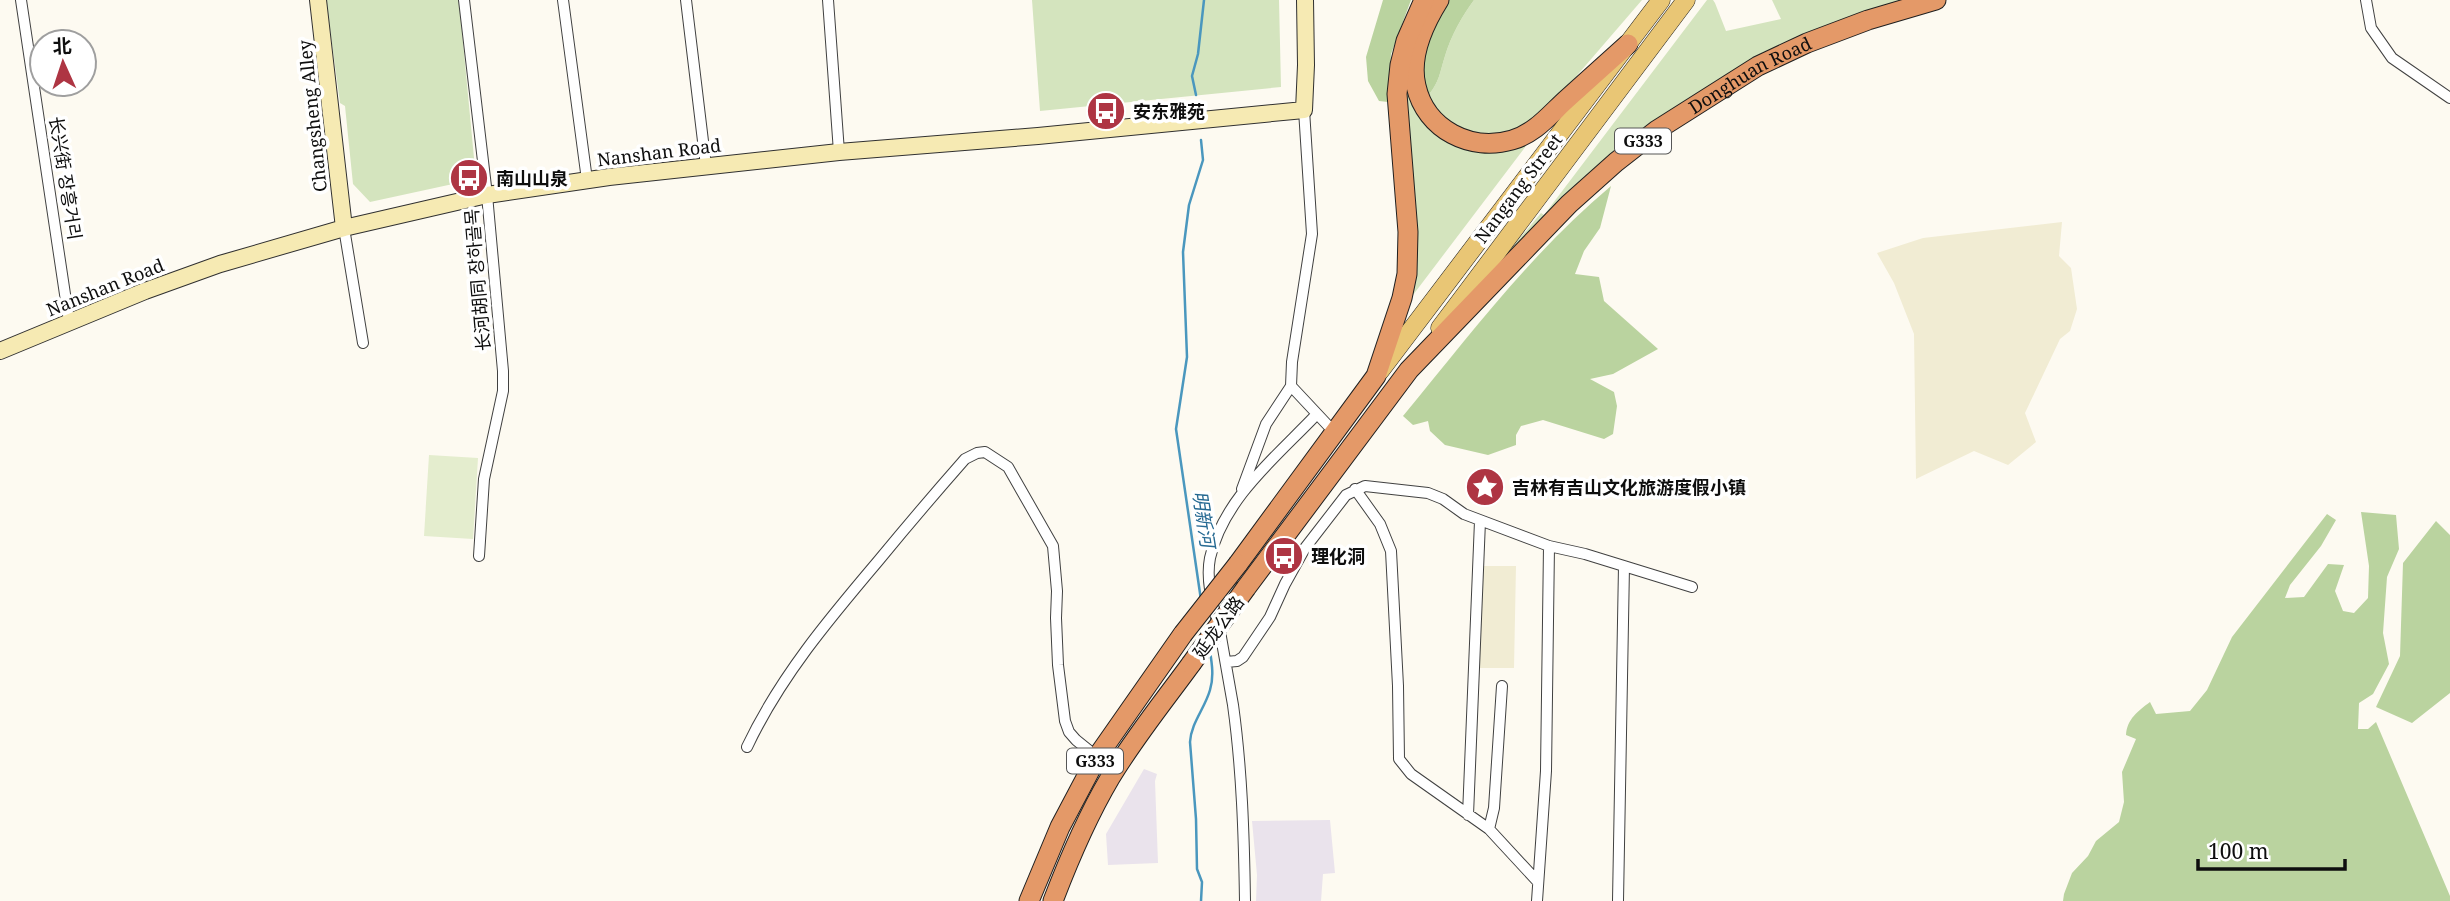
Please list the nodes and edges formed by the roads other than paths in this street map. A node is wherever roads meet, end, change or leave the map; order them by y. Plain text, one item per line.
1 (21, 0) edge
2 (318, 0) edge
3 (464, 0) edge
4 (563, 0) edge
5 (686, 0) edge
6 (828, 0) edge
7 (1304, 0) edge
8 (1424, 0) edge
9 (1439, 0) edge
10 (1661, 0) edge
11 (1686, 0) edge
12 (1936, 0) edge
13 (2366, 0) edge
14 (1628, 44) junction
15 (2450, 98) edge
16 (1304, 110) junction
17 (839, 152) junction
18 (706, 166) junction
19 (587, 180) junction
20 (487, 195) junction
21 (344, 228) junction
22 (69, 321) junction
23 (363, 343) dead end
24 (0, 351) edge
25 (1409, 370) junction
26 (1376, 376) junction
27 (1291, 386) junction
28 (1316, 415) junction
29 (1335, 433) junction
30 (1355, 489) junction
31 (1240, 495) junction
32 (1480, 521) junction
33 (1287, 534) junction
34 (1549, 546) junction
35 (1305, 548) junction
36 (480, 556) dead end
37 (1624, 566) junction
38 (1692, 587) dead end
39 (1226, 662) junction
40 (1502, 686) dead end
41 (747, 747) dead end
42 (1097, 757) junction
43 (1468, 815) junction
44 (1489, 829) junction
45 (1538, 881) junction
46 (1029, 901) edge
47 (1053, 901) edge
48 (1245, 901) edge
49 (1537, 901) edge
50 (1618, 901) edge

1 - 22 street, 长兴街 장흥거리
2 - 21 street, Changsheng Alley
3 - 20 street, 长河胡同 장하골목
4 - 19 street
5 - 18 street
6 - 17 street
7 - 16 street
8 - 26 highway, G333
9 - 14 highway
10 - 14 main road, Nangang Street
11 - 25 main road, Nangang Street
12 - 25 highway, Donghuan Road / G333
13 - 15 street
14 - 26 main road, Nangang Street
16 - 17 street, Nanshan Road
16 - 27 street
17 - 18 street, Nanshan Road
18 - 19 street, Nanshan Road
19 - 20 street, Nanshan Road
20 - 21 street, Nanshan Road
20 - 36 street, 长河胡同 장하골목
21 - 22 street, Nanshan Road
21 - 23 street
22 - 24 street, Nanshan Road
25 - 33 highway, 延龙公路 / G333
26 - 29 highway, 延龙公路 / G333
27 - 28 street
27 - 31 street
28 - 29 street
28 - 31 street
29 - 42 highway, 延龙公路 / G333, bridge
30 - 32 street
30 - 35 street
30 - 43 street
31 - 39 street
32 - 34 street
32 - 43 street
33 - 35 street
33 - 47 highway, 延龙公路 / G333, bridge
34 - 37 street
34 - 45 street
35 - 39 street
37 - 38 street
37 - 50 street
39 - 48 street
40 - 44 street
41 - 42 street
42 - 46 highway, 延龙公路 / G333
43 - 44 street
44 - 45 street
45 - 49 street

